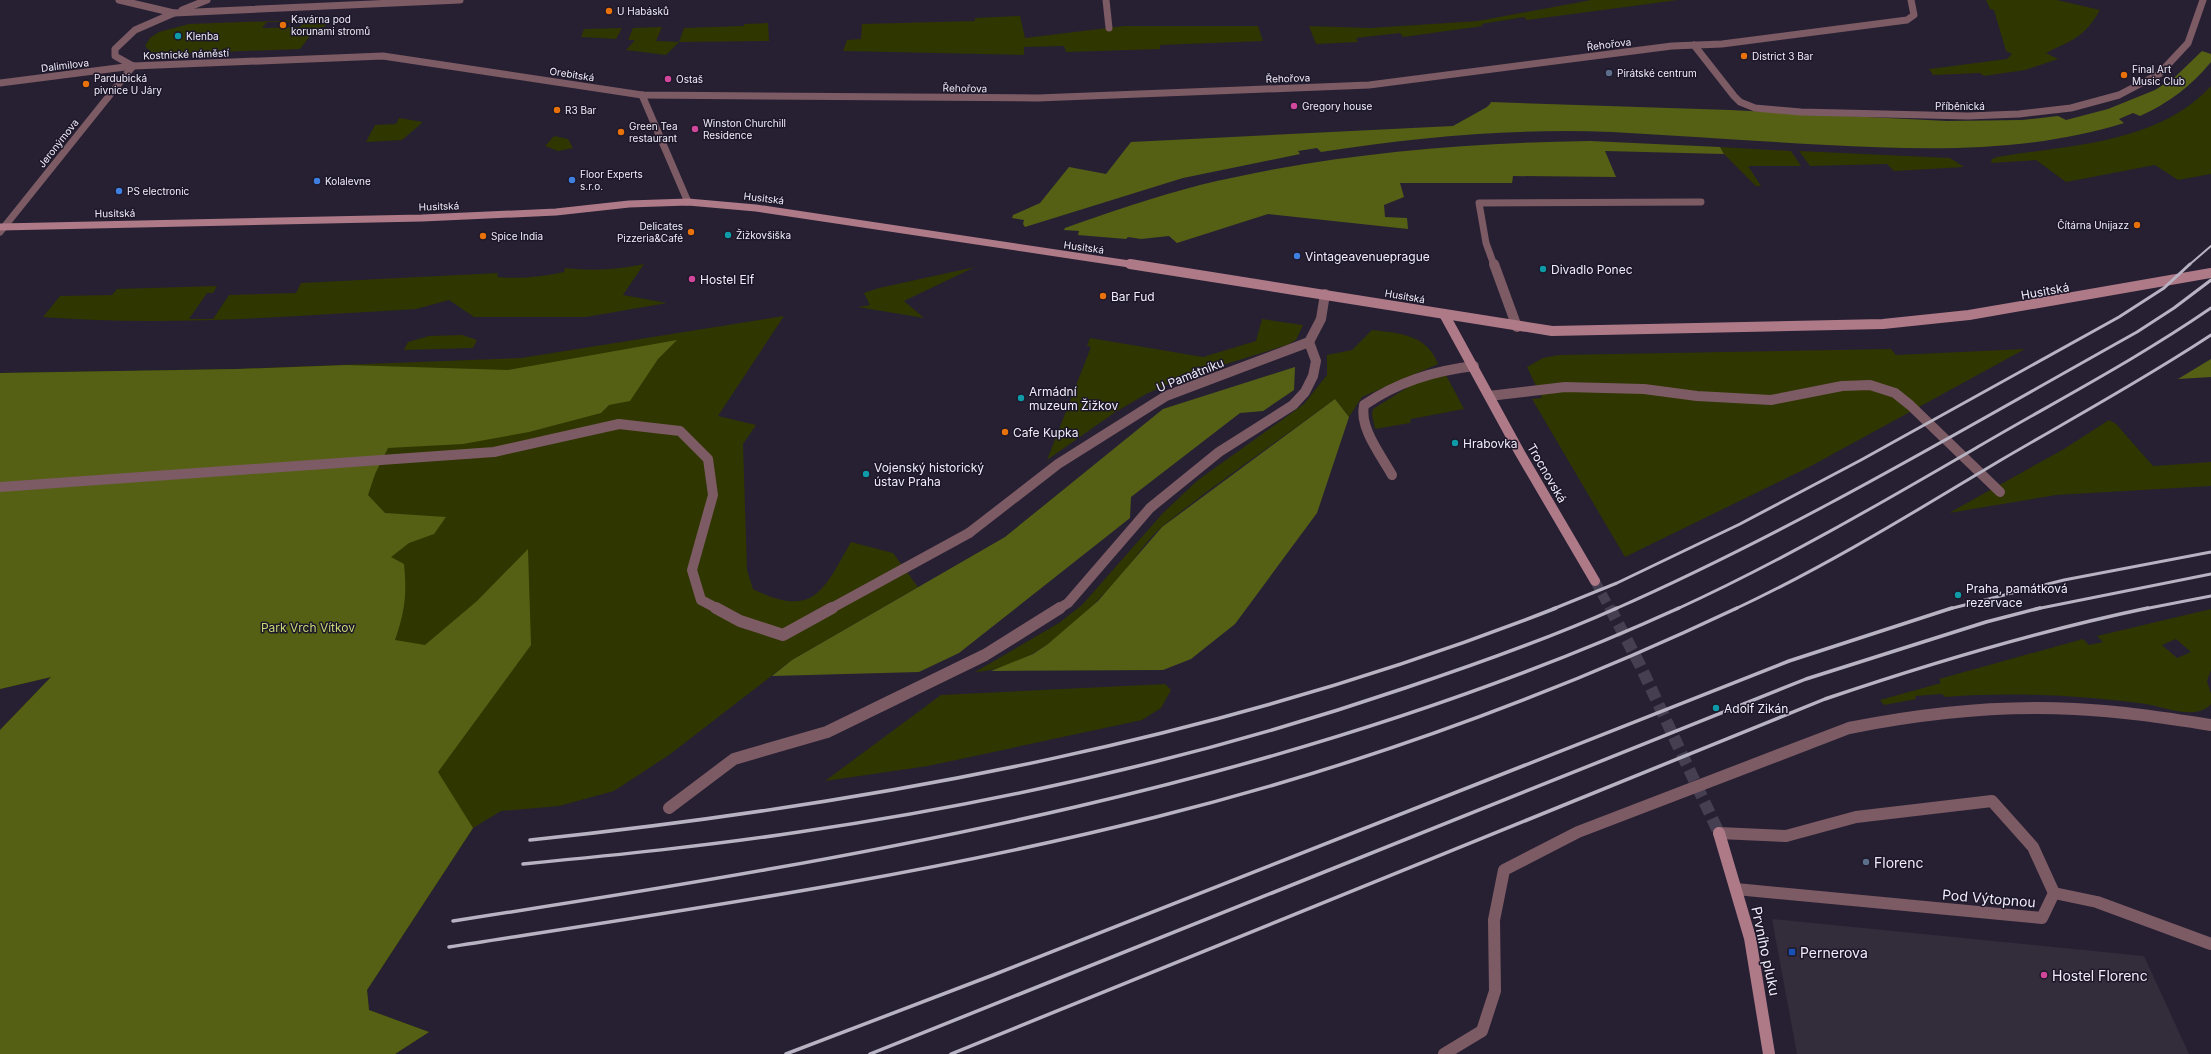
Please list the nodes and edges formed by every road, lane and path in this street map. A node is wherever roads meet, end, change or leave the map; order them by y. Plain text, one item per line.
1 (119, 0) edge
2 (207, 0) edge
3 (460, 0) edge
4 (1106, 0) edge
5 (1911, 0) edge
6 (2203, 0) edge
7 (434, 1) edge
8 (174, 13) junction
9 (1109, 28) dead end
10 (1694, 45) junction
11 (383, 56) joint
12 (133, 66) junction
13 (0, 83) edge
14 (642, 95) junction
15 (688, 202) junction
16 (1701, 202) dead end
17 (1, 229) edge
18 (2211, 273) edge
19 (1325, 294) junction
20 (1444, 314) junction
21 (1517, 327) junction
22 (1309, 342) junction
23 (1474, 366) junction
24 (1489, 396) junction
25 (1392, 475) dead end
26 (0, 487) edge
27 (2000, 492) dead end
28 (1595, 581) tunnel mouth
29 (2211, 725) edge
30 (669, 808) dead end
31 (1719, 833) joint
32 (1736, 889) junction
33 (2054, 893) junction
34 (2211, 944) edge
35 (1444, 1054) edge
36 (1769, 1054) edge

1 - 8 street
2 - 8 street
3 - 7 street, Kostnické náměstí
4 - 9 street
5 - 10 street, Řehořova
6 - 10 street, Příběnická
7 - 8 street, Kostnické náměstí
8 - 12 street, Kostnické náměstí
10 - 14 street, Řehořova
11 - 12 street, Kostnické náměstí
11 - 14 street, Orebitská
12 - 13 street, Dalimilova
12 - 17 street, Jeronýmova
14 - 15 street
15 - 17 main road, Husitská
15 - 19 main road, Husitská
16 - 21 street
18 - 21 main road, Husitská
19 - 20 main road, Husitská
19 - 22 street
20 - 21 main road, Husitská
20 - 23 main road, Trocnovská
22 - 26 street, U Památníku
22 - 30 street
23 - 24 main road, Trocnovská
23 - 25 street
24 - 27 street
24 - 28 main road, Trocnovská
29 - 35 street
31 - 32 main road, Prvního pluku
31 - 33 street, Pod Výtopnou
32 - 33 street, Pod Výtopnou
32 - 36 main road, Prvního pluku
33 - 34 street

